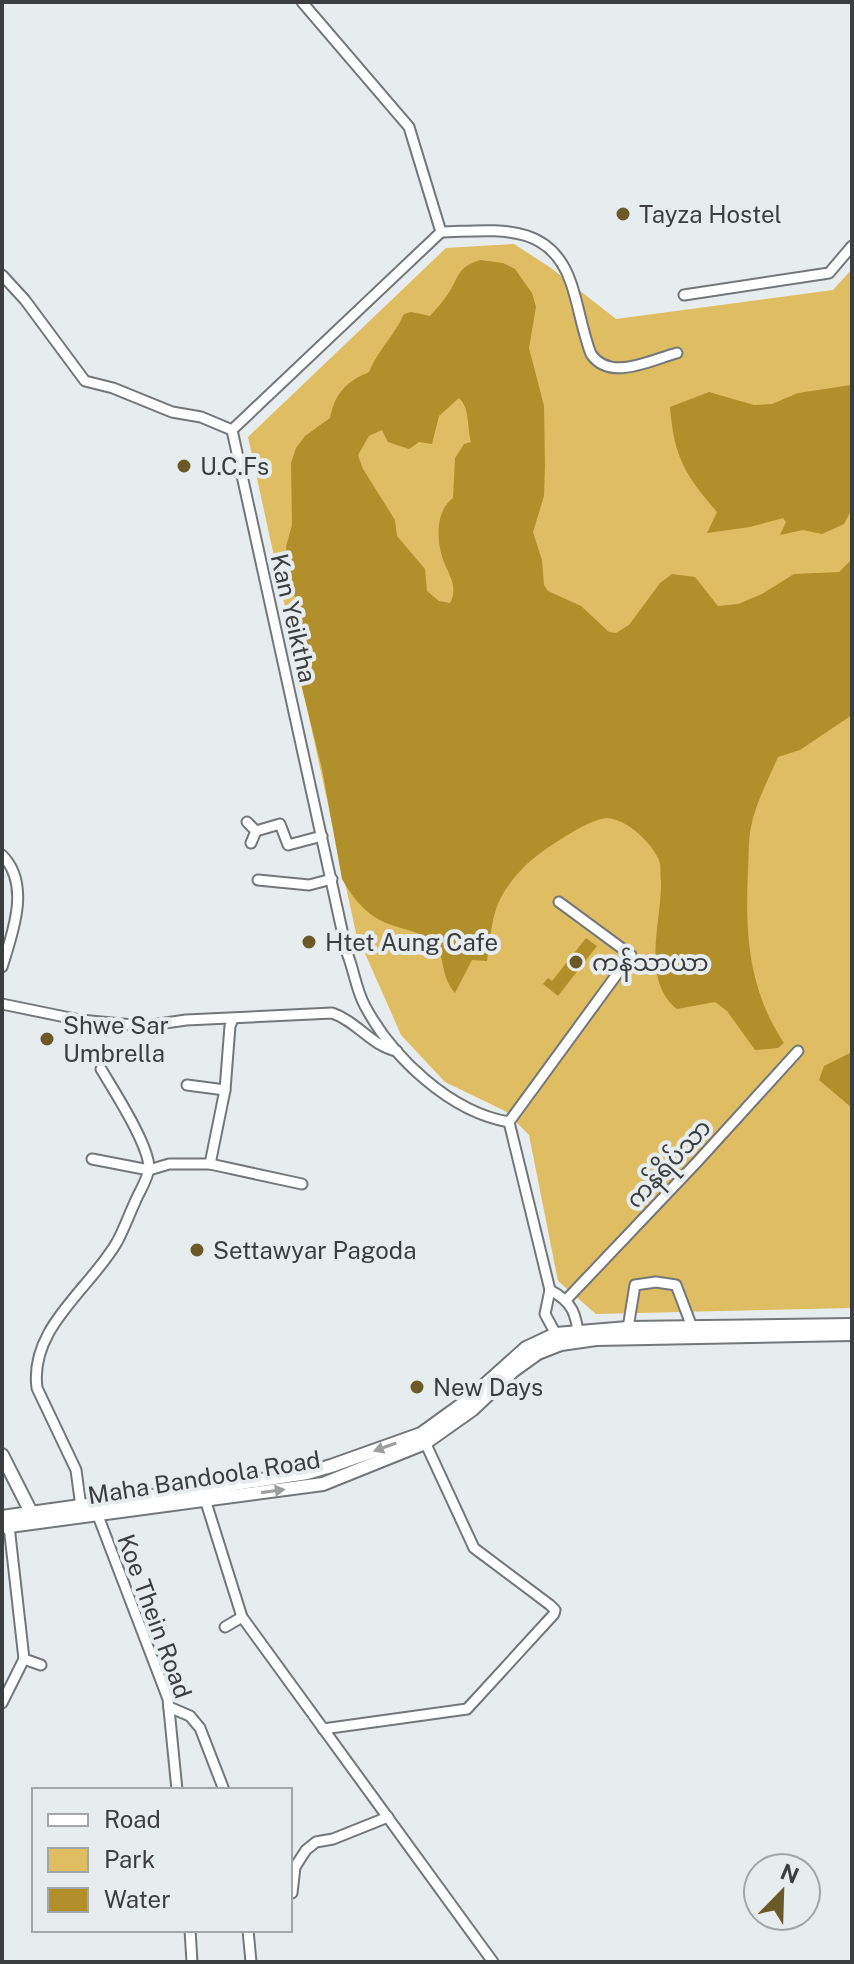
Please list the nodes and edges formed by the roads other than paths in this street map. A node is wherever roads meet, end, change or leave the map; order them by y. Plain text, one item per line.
1 (302, 2) edge
2 (441, 232) junction
3 (852, 246) edge
4 (2, 275) edge
5 (684, 295) dead end
6 (677, 353) dead end
7 (232, 430) junction
8 (247, 822) dead end
9 (256, 831) junction
10 (322, 836) junction
11 (251, 843) dead end
12 (2, 855) edge
13 (332, 879) junction
14 (258, 880) dead end
15 (559, 902) dead end
16 (2, 967) edge
17 (2, 1004) edge
18 (233, 1019) junction
19 (373, 1020) junction
20 (360, 1031) junction
21 (397, 1051) junction
22 (798, 1051) dead end
23 (101, 1069) dead end
24 (187, 1085) dead end
25 (225, 1090) junction
26 (509, 1122) junction
27 (92, 1159) dead end
28 (210, 1164) junction
29 (149, 1170) junction
30 (302, 1184) dead end
31 (550, 1290) junction
32 (566, 1300) junction
33 (852, 1325) edge
34 (692, 1327) junction
35 (628, 1328) junction
36 (852, 1334) edge
37 (578, 1335) junction
38 (559, 1339) junction
39 (423, 1438) junction
40 (2, 1455) edge
41 (203, 1495) junction
42 (91, 1509) junction
43 (35, 1519) junction
44 (4, 1523) edge
45 (242, 1617) junction
46 (225, 1627) dead end
47 (24, 1659) junction
48 (41, 1665) dead end
49 (2, 1703) edge
50 (169, 1707) junction
51 (323, 1729) junction
52 (177, 1788) edge
53 (223, 1788) edge
54 (388, 1817) junction
55 (292, 1893) dead end
56 (190, 1932) edge
57 (248, 1932) edge
58 (192, 1962) edge
59 (251, 1962) edge
60 (493, 1962) edge

1 - 2 street
2 - 6 street
2 - 7 street
3 - 5 street
4 - 7 street
7 - 10 street, Kan Yeiktha
8 - 9 street
9 - 10 street
9 - 11 street
10 - 13 street, Kan Yeiktha
12 - 16 street
13 - 14 street
13 - 19 street, Kan Yeiktha
15 - 26 street
17 - 18 street
18 - 20 street
18 - 25 street
19 - 20 street
19 - 21 street, Kan Yeiktha
20 - 21 street
21 - 26 street, Kan Yeiktha
22 - 32 street, ကန်ရိပ်သာ
23 - 29 street
24 - 25 street
25 - 28 street
26 - 31 street
27 - 29 street
28 - 29 street
28 - 30 street
29 - 42 street, Koe Thein Road
31 - 32 street
31 - 38 street
32 - 37 street
33 - 34 main road, Maha Bandoola Road
34 - 35 main road, Maha Bandoola Road
34 - 35 street
35 - 37 main road, Maha Bandoola Road
36 - 37 main road, Maha Bandoola Road
37 - 38 main road, Maha Bandoola Road
38 - 39 main road, Maha Bandoola Road
39 - 41 main road, Maha Bandoola Road
39 - 51 street
40 - 43 main road
41 - 42 main road, Maha Bandoola Road
41 - 45 street
42 - 43 main road, Maha Bandoola Road
42 - 50 street, Koe Thein Road
43 - 44 main road, Maha Bandoola Road
44 - 47 street
45 - 46 street
45 - 51 street
47 - 48 street
47 - 49 street
50 - 52 street, Koe Thein Road
50 - 53 street
51 - 54 street
54 - 55 street
54 - 60 street
56 - 58 street
57 - 59 street

